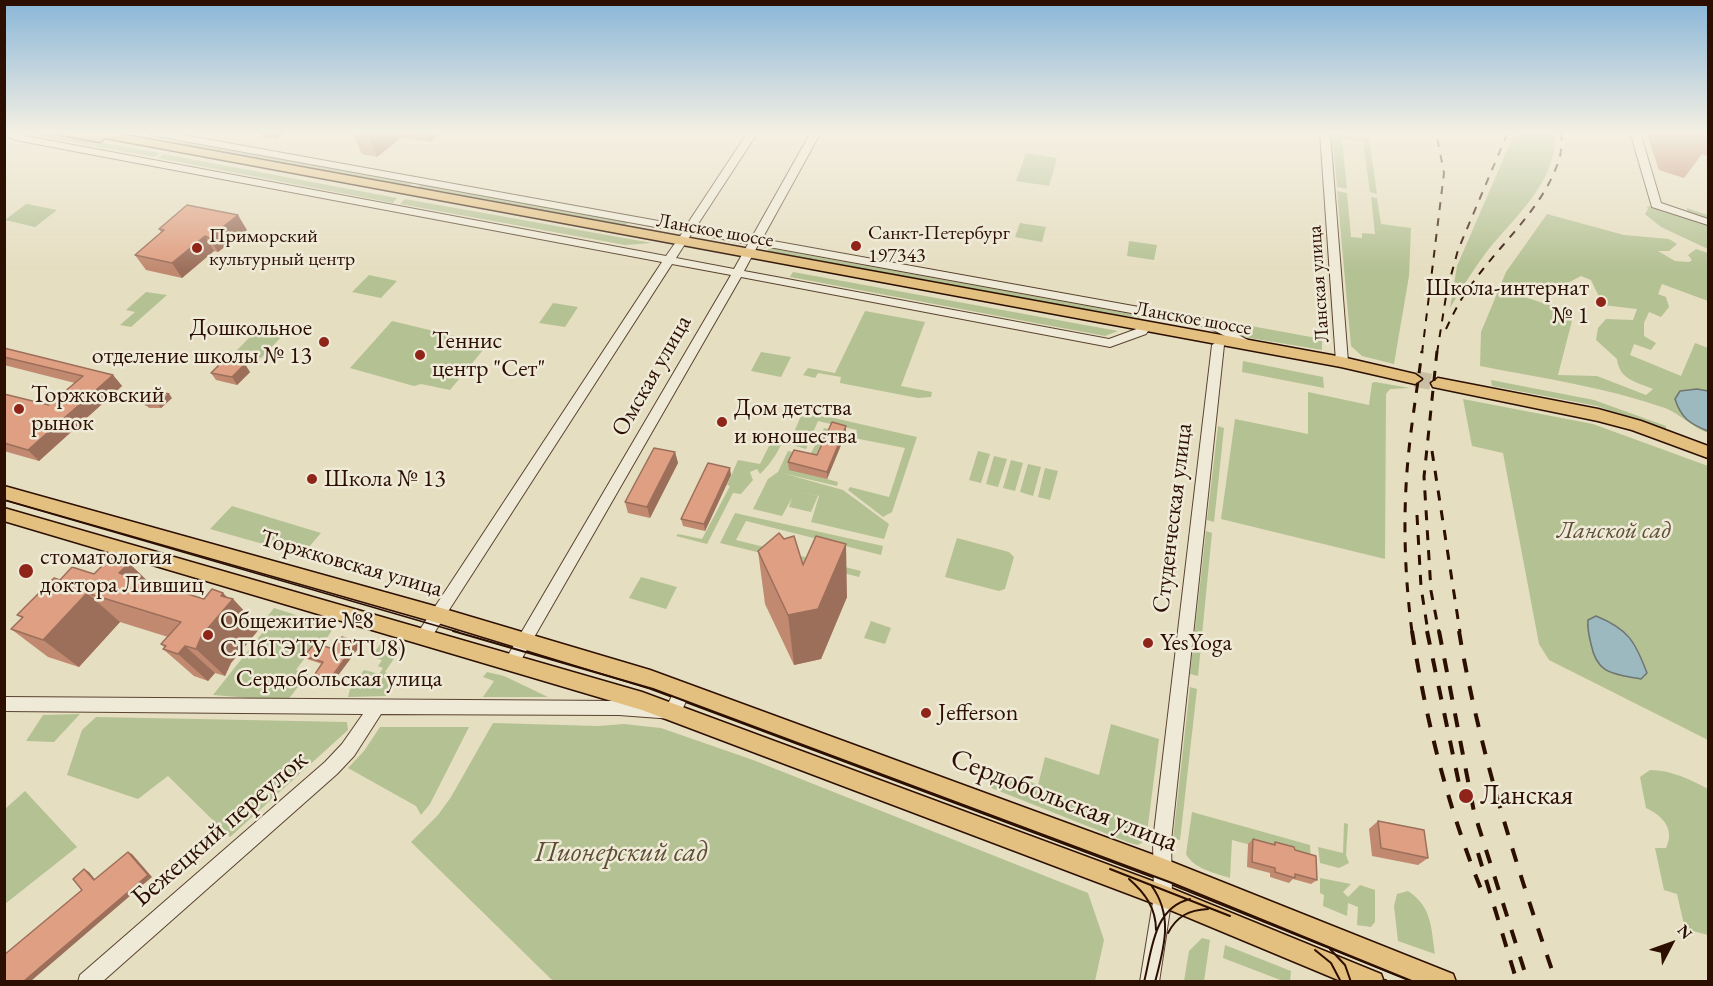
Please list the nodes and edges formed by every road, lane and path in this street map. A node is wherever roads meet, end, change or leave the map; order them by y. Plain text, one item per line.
1 (233, 178) edge
2 (329, 178) edge
3 (344, 178) edge
4 (380, 178) edge
5 (723, 178) edge
6 (790, 178) edge
7 (1328, 178) edge
8 (1648, 178) edge
9 (1708, 222) edge
10 (683, 239) junction
11 (750, 251) junction
12 (668, 260) junction
13 (738, 272) junction
14 (1142, 331) junction
15 (1218, 345) junction
16 (1342, 362) junction
17 (1361, 368) junction
18 (1415, 379) tunnel mouth
19 (1438, 383) tunnel mouth
20 (1611, 419) junction
21 (1708, 452) edge
22 (1708, 459) edge
23 (4, 492) edge
24 (4, 514) edge
25 (438, 615) junction
26 (424, 636) junction
27 (524, 641) junction
28 (512, 662) junction
29 (683, 690) junction
30 (4, 704) edge
31 (377, 706) junction
32 (673, 712) junction
33 (1162, 869) junction
34 (1163, 896) junction
35 (87, 981) edge
36 (1149, 981) edge
37 (1373, 981) edge
38 (1445, 981) edge

1 - 12 street
2 - 10 main road, Ланское шоссе
3 - 10 main road, Ланское шоссе
4 - 10 street
5 - 10 street, Омская улица
6 - 11 street, Омская улица
7 - 16 street, Ланская улица
8 - 9 street
10 - 11 main road, Ланское шоссе
10 - 11 street
10 - 12 street, Омская улица
11 - 13 street, Омская улица
11 - 14 main road, Ланское шоссе
11 - 16 main road, Ланское шоссе
12 - 13 street
12 - 25 street, Омская улица
13 - 14 street
13 - 27 street, Омская улица
14 - 15 main road, Ланское шоссе
15 - 17 main road, Ланское шоссе
15 - 33 street, Студенческая улица
16 - 17 main road, Ланское шоссе
17 - 18 main road, Ланское шоссе
19 - 20 main road
20 - 21 main road
20 - 22 main road
23 - 25 main road, Торжковская улица
24 - 26 main road, Торжковская улица
25 - 26 street, Омская улица
25 - 27 main road, Торжковская улица
26 - 28 main road, Торжковская улица
27 - 28 street, Омская улица
27 - 29 main road, Торжковская улица
28 - 32 main road, Торжковская улица
29 - 32 street
29 - 33 main road, Сердобольская улица
30 - 31 street, Сердобольская улица
31 - 32 street, Сердобольская улица
31 - 35 street, Бежецкий переулок
32 - 34 main road, Сердобольская улица
33 - 34 street, Студенческая улица
33 - 38 main road, Сердобольская улица
34 - 36 street, Студенческая улица
34 - 37 main road, Сердобольская улица

